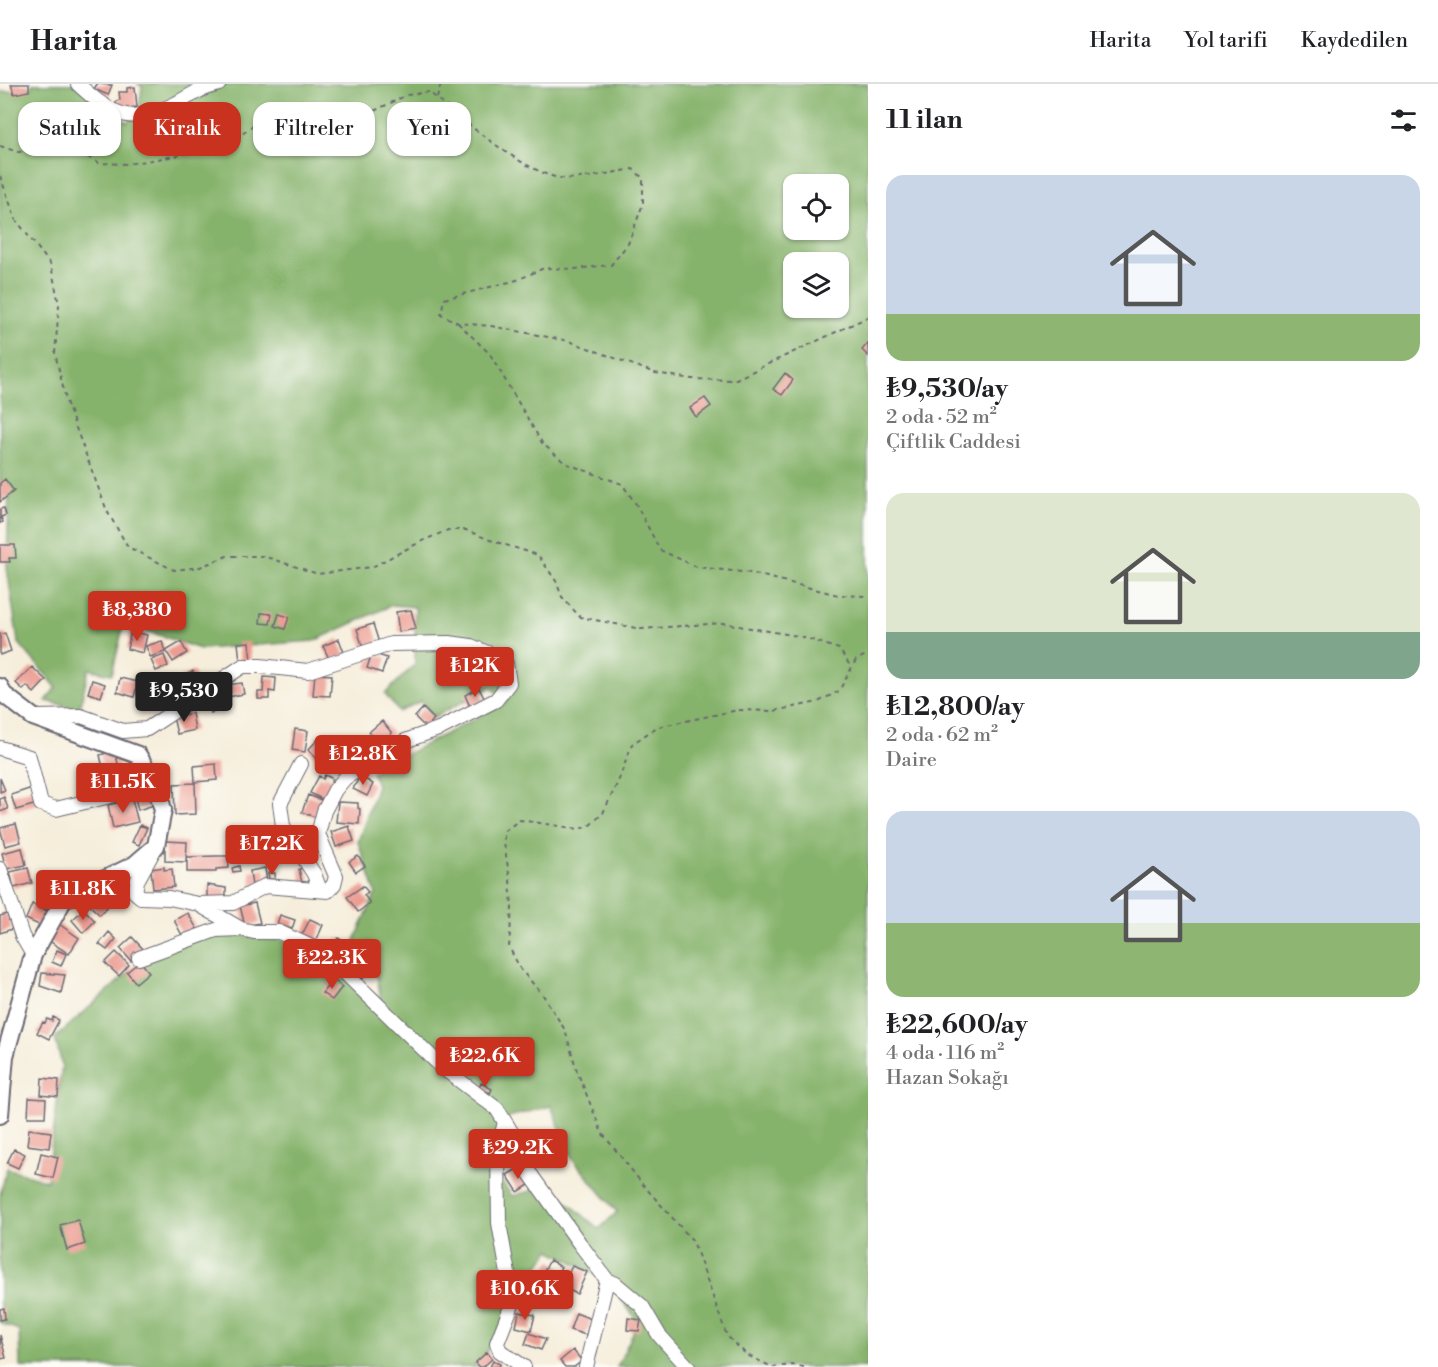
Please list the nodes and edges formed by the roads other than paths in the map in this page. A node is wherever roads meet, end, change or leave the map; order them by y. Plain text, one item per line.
1 (78, 84) edge
2 (219, 84) edge
3 (0, 687) edge
4 (33, 717) junction
5 (0, 748) edge
6 (301, 764) dead end
7 (156, 785) junction
8 (156, 846) junction
9 (0, 869) edge
10 (320, 890) junction
11 (198, 904) junction
12 (241, 929) junction
13 (33, 955) junction
14 (139, 958) dead end
15 (3, 1052) edge
16 (0, 1115) edge
17 (505, 1122) junction
18 (608, 1280) junction
19 (524, 1367) edge
20 (586, 1367) edge
21 (688, 1367) edge

1 - 2 street
3 - 4 street
4 - 7 street
4 - 10 street
5 - 7 street
6 - 10 street
7 - 8 street
8 - 11 street
8 - 13 street
9 - 13 street
10 - 11 street
11 - 12 street
12 - 14 street
12 - 17 street
13 - 15 street
15 - 16 street
17 - 18 street
17 - 19 street
18 - 20 street
18 - 21 street

